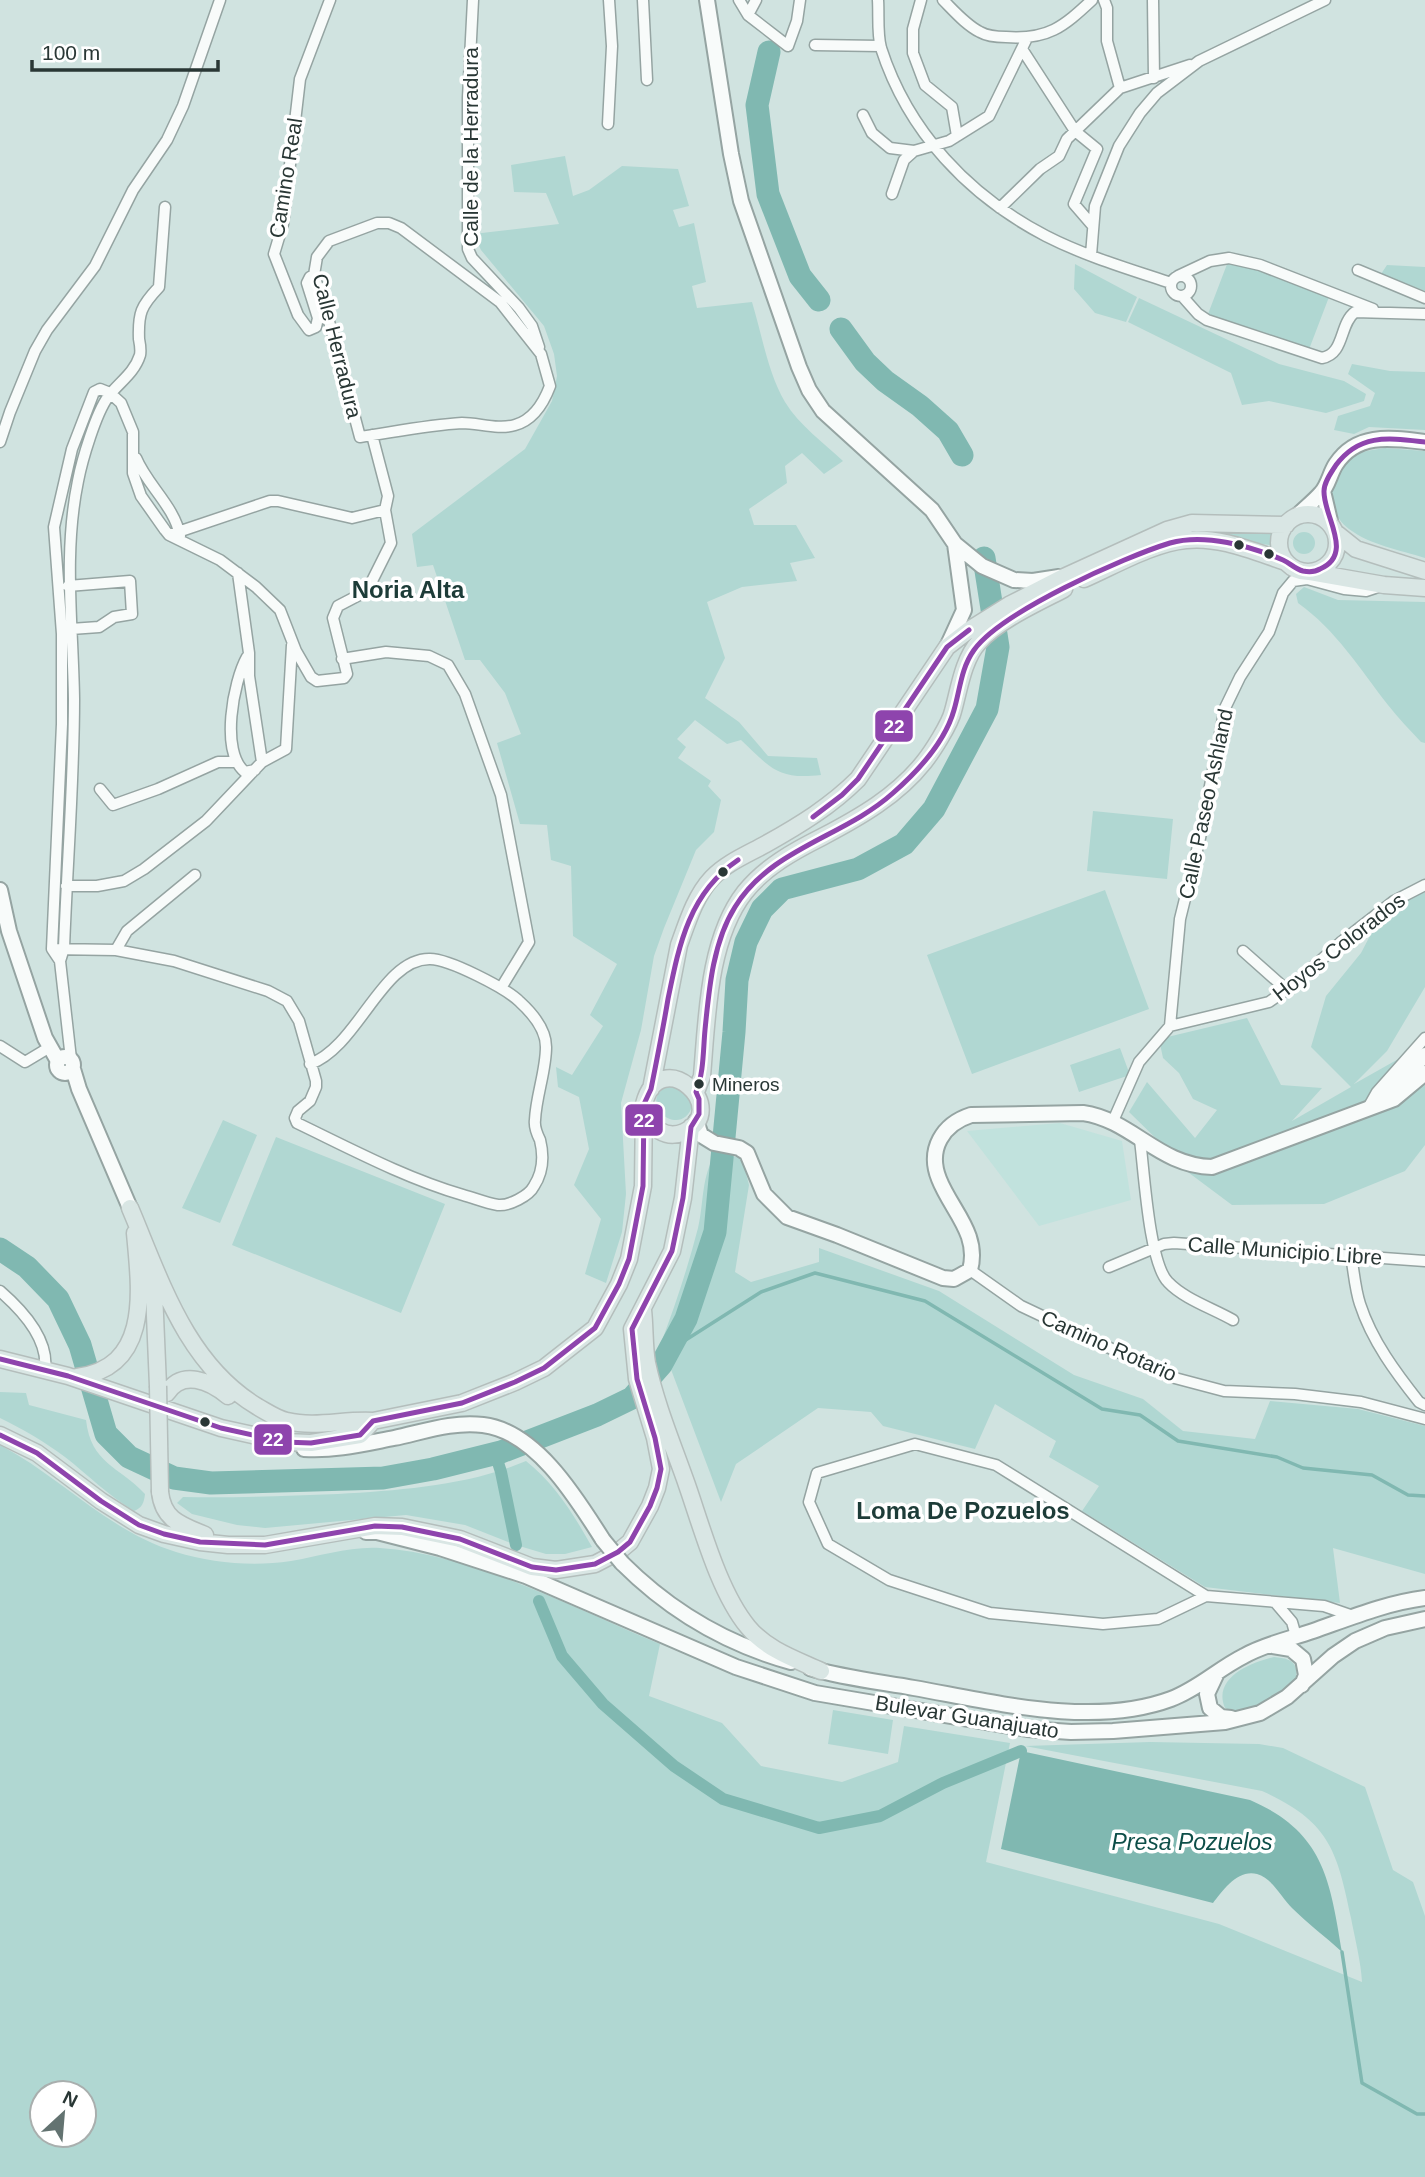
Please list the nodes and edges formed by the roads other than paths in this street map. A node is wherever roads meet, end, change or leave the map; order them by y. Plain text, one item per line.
1 (220, 0) edge
2 (330, 0) edge
3 (472, 0) edge
4 (609, 0) edge
5 (643, 0) edge
6 (707, 0) edge
7 (739, 0) edge
8 (756, 0) edge
9 (800, 0) edge
10 (878, 0) edge
11 (920, 0) edge
12 (943, 0) edge
13 (1092, 0) edge
14 (1104, 0) edge
15 (1153, 0) edge
16 (1325, 0) edge
17 (1308, 5) edge
18 (748, 15) junction
19 (1027, 38) junction
20 (815, 45) dead end
21 (880, 46) junction
22 (1022, 49) junction
23 (1199, 61) junction
24 (1154, 78) junction
25 (647, 80) dead end
26 (1120, 88) junction
27 (863, 115) dead end
28 (608, 124) dead end
29 (1076, 131) junction
30 (957, 135) junction
31 (933, 147) junction
32 (914, 151) junction
33 (892, 194) dead end
34 (165, 207) dead end
35 (1000, 208) junction
36 (1093, 226) junction
37 (1091, 256) junction
38 (1358, 270) dead end
39 (314, 275) junction
40 (1175, 280) junction
41 (1182, 296) junction
42 (1425, 298) edge
43 (1379, 312) junction
44 (1425, 314) edge
45 (541, 354) junction
46 (110, 393) junction
47 (372, 435) junction
48 (0, 442) edge
49 (1425, 442) edge
50 (135, 454) junction
51 (1324, 491) junction
52 (385, 510) junction
53 (1292, 520) junction
54 (1334, 529) junction
55 (176, 535) junction
56 (955, 544) junction
57 (1286, 562) junction
58 (1425, 571) edge
59 (1308, 572) junction
60 (238, 573) junction
61 (1064, 577) junction
62 (68, 586) junction
63 (1384, 586) junction
64 (1425, 588) edge
65 (1012, 610) junction
66 (71, 629) junction
67 (974, 635) junction
68 (292, 641) junction
69 (947, 647) junction
70 (249, 653) junction
71 (342, 659) junction
72 (236, 762) junction
73 (259, 766) junction
74 (100, 789) dead end
75 (194, 875) dead end
76 (1425, 884) edge
77 (66, 886) junction
78 (0, 890) edge
79 (64, 948) junction
80 (52, 949) junction
81 (116, 950) junction
82 (1243, 951) dead end
83 (60, 961) junction
84 (501, 988) junction
85 (1287, 990) junction
86 (1170, 1026) junction
87 (1425, 1038) edge
88 (0, 1046) edge
89 (50, 1047) junction
90 (1425, 1055) edge
91 (310, 1064) junction
92 (66, 1065) junction
93 (1425, 1073) edge
94 (651, 1088) junction
95 (696, 1092) junction
96 (1371, 1108) junction
97 (645, 1112) junction
98 (1113, 1121) junction
99 (693, 1124) junction
100 (1140, 1140) junction
101 (130, 1208) junction
102 (134, 1227) junction
103 (1154, 1250) junction
104 (1351, 1256) junction
105 (1425, 1261) edge
106 (1109, 1267) dead end
107 (970, 1270) junction
108 (0, 1291) edge
109 (643, 1310) junction
110 (1233, 1320) dead end
111 (0, 1362) edge
112 (45, 1370) junction
113 (71, 1377) junction
114 (162, 1390) junction
115 (1425, 1405) edge
116 (1425, 1419) edge
117 (373, 1421) junction
118 (307, 1423) junction
119 (0, 1435) edge
120 (255, 1437) junction
121 (347, 1531) junction
122 (258, 1545) junction
123 (1206, 1596) junction
124 (1425, 1598) edge
125 (1275, 1602) junction
126 (1354, 1616) junction
127 (1425, 1619) edge
128 (1296, 1636) junction
129 (1269, 1645) junction
130 (821, 1671) junction
131 (1219, 1671) junction
132 (1302, 1685) junction
133 (1238, 1718) junction

1 - 48 street
2 - 39 street, Camino Real
3 - 45 street, Calle de la Herradura
4 - 28 street
5 - 25 street
6 - 56 main road
7 - 18 street
8 - 18 street
9 - 18 street
10 - 21 street
11 - 30 street
12 - 19 street
13 - 19 street
14 - 26 street
15 - 24 street
16 - 17 street
17 - 23 street
19 - 22 street
20 - 21 street
21 - 31 street
22 - 29 street
22 - 30 street
23 - 24 street
23 - 36 street
24 - 26 street
26 - 29 street
27 - 32 street
29 - 35 street
29 - 36 street
30 - 31 street
31 - 32 street
31 - 35 street
32 - 33 street
34 - 46 street
35 - 37 street
36 - 37 street
37 - 40 street
38 - 42 street
39 - 45 street, Calle Herradura
39 - 47 street, Calle Herradura
40 - 41 street
40 - 41 street
40 - 43 street
41 - 43 street
43 - 44 street
45 - 47 street, Calle Herradura
46 - 50 street
46 - 62 street
46 - 80 street
47 - 52 street, Calle Herradura
49 - 51 main road
50 - 55 street
50 - 55 street
51 - 53 main road
51 - 54 main road
52 - 55 street
52 - 71 street, Calle Herradura
53 - 54 main road
53 - 57 main road
53 - 61 main road
54 - 58 main road
54 - 59 main road
55 - 60 street
56 - 61 main road
56 - 69 main road
57 - 59 main road
57 - 65 main road
59 - 63 main road
60 - 68 street
60 - 70 street
61 - 65 main road
62 - 66 street
62 - 66 street
63 - 64 main road
63 - 86 street, Calle Paseo Ashland
65 - 67 main road
66 - 77 street
67 - 69 main road
67 - 95 main road
68 - 71 street
68 - 73 street
69 - 94 main road
70 - 72 street
70 - 73 street
71 - 84 street
72 - 73 street
72 - 74 street
73 - 77 street
75 - 81 street
76 - 85 street, Hoyos Colorados
77 - 79 street
78 - 89 main road
79 - 80 street
79 - 81 street
79 - 83 street
80 - 83 street
81 - 91 street
82 - 85 street
83 - 92 street
84 - 91 street
84 - 91 street
85 - 86 street, Hoyos Colorados
86 - 98 street
87 - 96 street
88 - 89 street
89 - 92 main road
90 - 96 main road
92 - 101 main road
93 - 96 main road
94 - 95 main road
94 - 97 main road
95 - 99 main road
96 - 100 main road
97 - 99 main road
97 - 117 main road
98 - 100 main road
98 - 107 main road
99 - 107 main road
99 - 109 main road
100 - 103 street
101 - 102 main road
101 - 118 main road
102 - 113 main road
102 - 114 main road
103 - 104 street, Calle Municipio Libre
103 - 106 street, Calle Municipio Libre
103 - 110 street
104 - 105 street, Calle Municipio Libre
104 - 115 street
107 - 116 street, Camino Rotario
108 - 112 street
109 - 121 main road
109 - 130 main road
111 - 112 main road
112 - 113 main road
113 - 120 main road
114 - 118 main road
114 - 122 main road, bridge
117 - 118 main road
117 - 120 main road
119 - 122 main road
120 - 130 main road, Bulevar Guanajuato, bridge
121 - 122 main road
121 - 133 main road, Bulevar Guanajuato
123 - 123 street
123 - 125 street
124 - 126 main road, Bulevar Guanajuato
125 - 126 street
125 - 128 street
126 - 128 main road, Bulevar Guanajuato
127 - 132 main road, Bulevar Guanajuato
128 - 129 main road, Bulevar Guanajuato
129 - 131 main road, Bulevar Guanajuato
129 - 132 main road
130 - 131 main road, Bulevar Guanajuato
131 - 133 main road
132 - 133 main road, Bulevar Guanajuato

